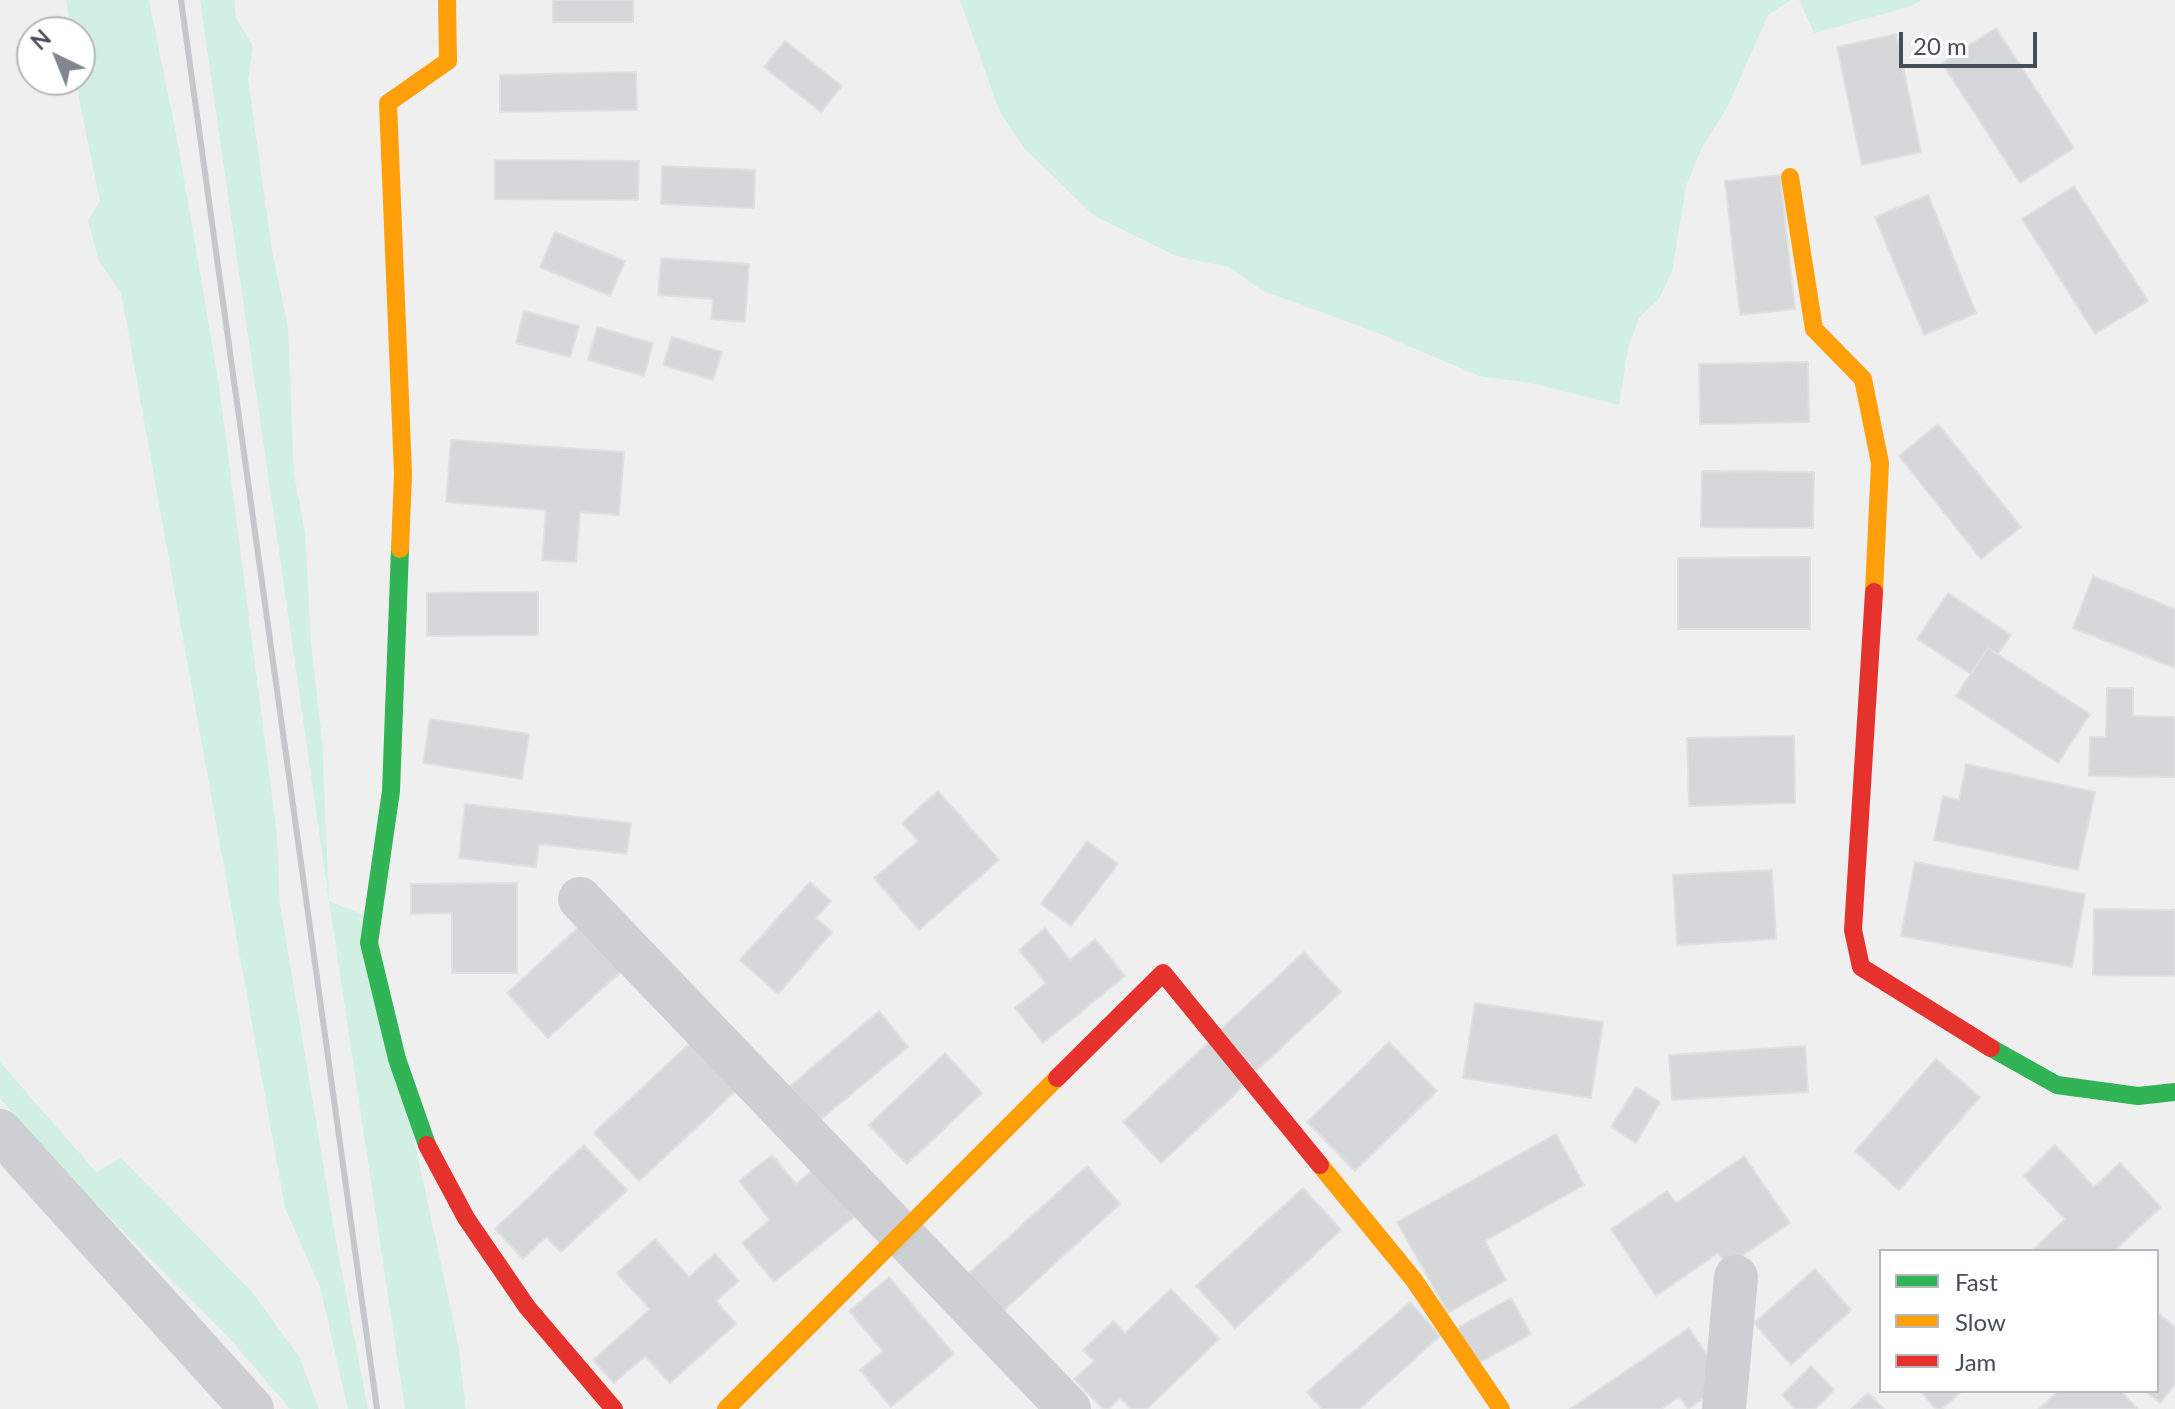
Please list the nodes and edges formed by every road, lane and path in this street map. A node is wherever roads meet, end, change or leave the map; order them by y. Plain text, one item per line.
1 (447, 0) edge
2 (1790, 177) dead end
3 (580, 899) dead end
4 (2175, 1092) edge
5 (0, 1131) edge
6 (902, 1235) junction
7 (1736, 1277) dead end
8 (252, 1409) edge
9 (614, 1409) edge
10 (726, 1409) edge
11 (1069, 1409) edge
12 (1501, 1409) edge
13 (1724, 1409) edge

1 - 9 street
2 - 4 street
3 - 6 street
5 - 8 street
6 - 10 street
6 - 11 street
6 - 12 street
7 - 13 street

